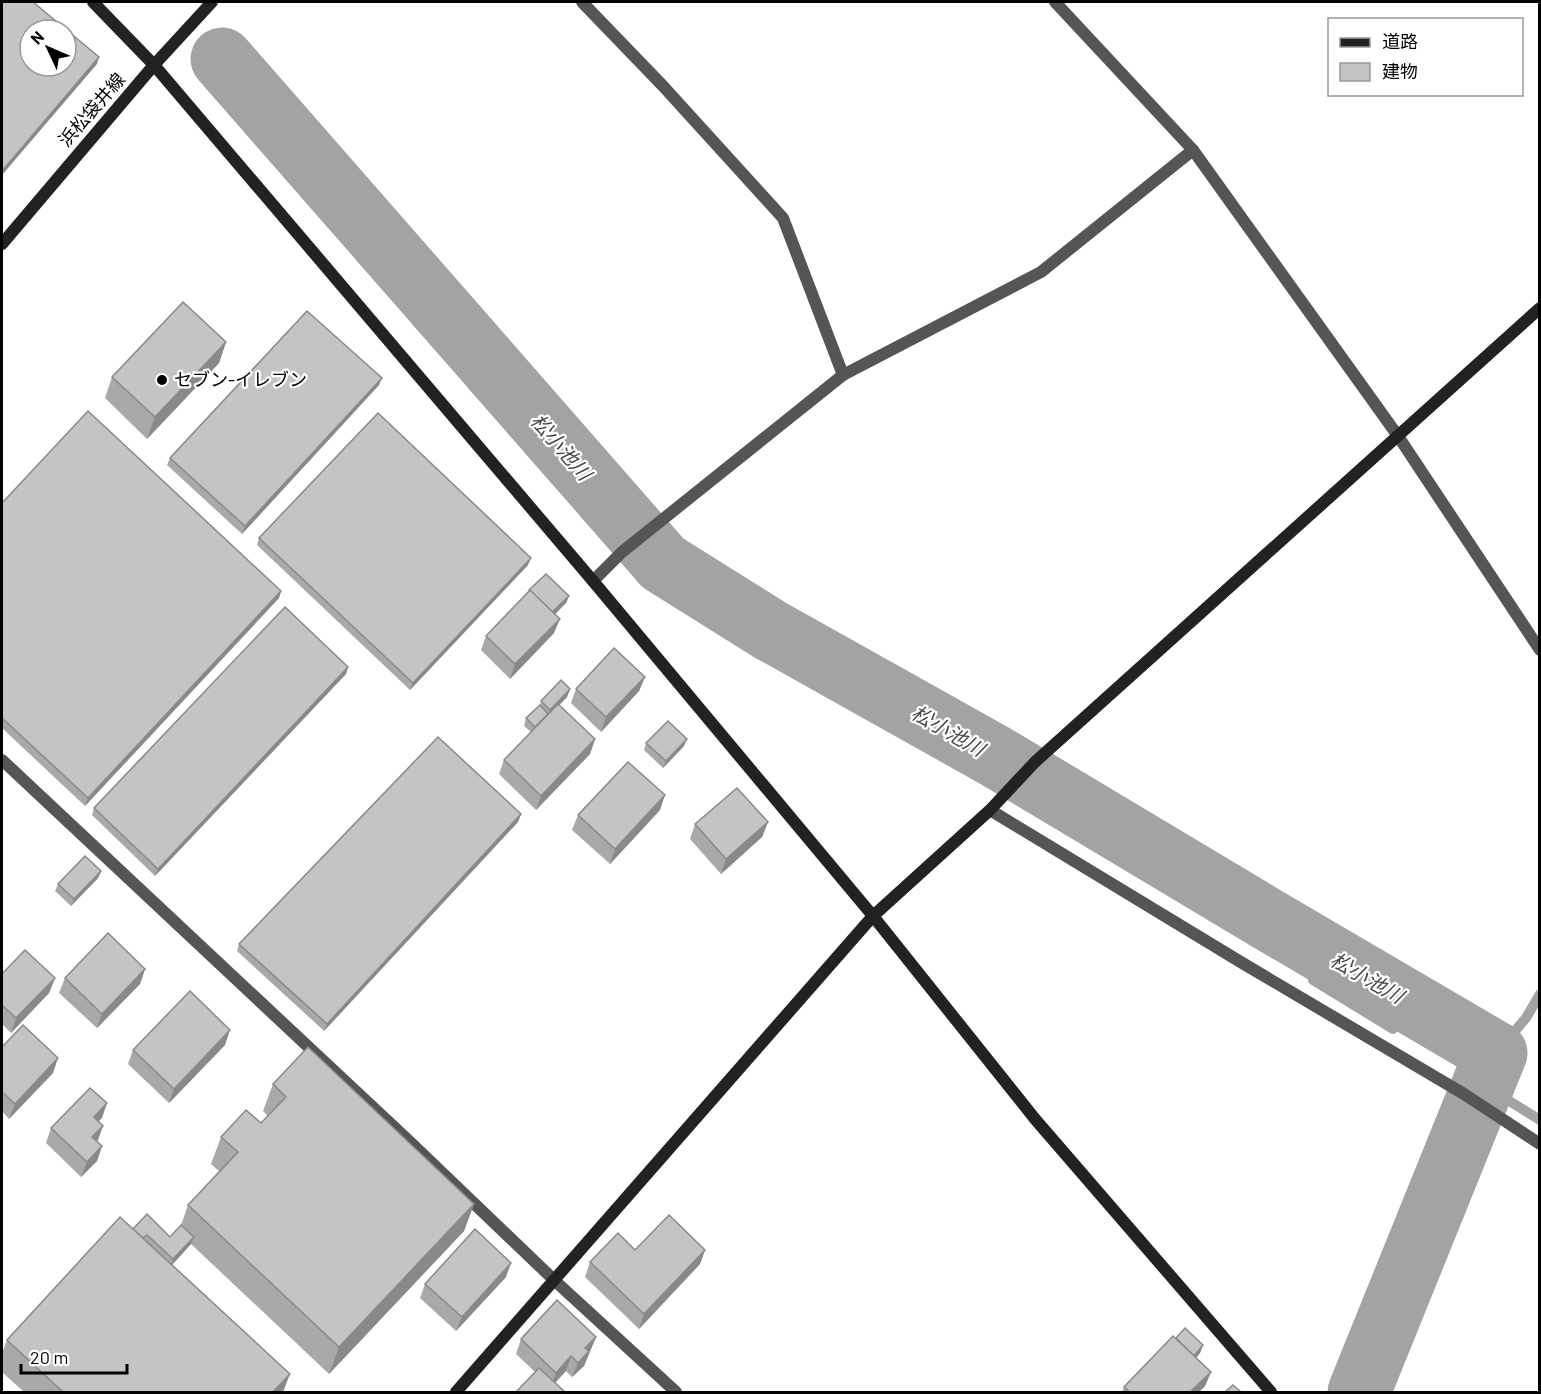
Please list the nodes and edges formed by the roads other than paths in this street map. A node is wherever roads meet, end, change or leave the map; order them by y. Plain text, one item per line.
1 (93, 2) edge
2 (212, 2) edge
3 (582, 2) edge
4 (1055, 2) edge
5 (154, 65) junction
6 (1193, 150) junction
7 (2, 244) edge
8 (1539, 308) edge
9 (843, 375) junction
10 (1398, 436) junction
11 (593, 581) junction
12 (1539, 650) edge
13 (2, 760) edge
14 (991, 809) junction
15 (873, 916) junction
16 (1539, 1144) edge
17 (554, 1280) junction
18 (456, 1392) edge
19 (676, 1392) edge
20 (1271, 1392) edge

1 - 5 street
2 - 5 street, 浜松袋井線
3 - 9 street
4 - 6 street
5 - 7 street, 浜松袋井線
5 - 11 street
6 - 9 street
6 - 10 street
8 - 10 street
9 - 11 street
10 - 12 street
10 - 14 street
11 - 15 street
13 - 17 street
14 - 15 street
14 - 16 street
15 - 17 street
15 - 20 street
17 - 18 street
17 - 19 street

